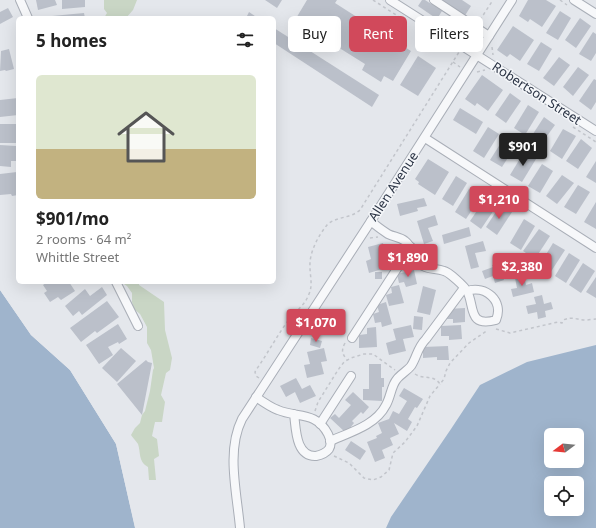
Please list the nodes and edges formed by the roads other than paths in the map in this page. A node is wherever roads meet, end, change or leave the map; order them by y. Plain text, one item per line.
1 (20, 0) edge
2 (390, 0) edge
3 (434, 0) edge
4 (512, 0) edge
5 (574, 0) edge
6 (596, 14) edge
7 (27, 16) edge
8 (489, 36) junction
9 (477, 54) junction
10 (596, 131) edge
11 (425, 138) junction
12 (371, 221) junction
13 (411, 247) junction
14 (596, 248) edge
15 (117, 284) edge
16 (466, 289) junction
17 (138, 326) dead end
18 (352, 338) dead end
19 (351, 376) dead end
20 (256, 397) junction
21 (294, 414) junction
22 (320, 424) junction
23 (330, 441) junction
24 (240, 528) edge

1 - 7 street
2 - 9 street, Robertson Street
3 - 8 street
4 - 8 street, Allen Avenue
5 - 6 street
8 - 9 street, Allen Avenue
9 - 10 street, Robertson Street
9 - 11 street, Allen Avenue
11 - 12 street, Allen Avenue
11 - 14 street
12 - 13 street
12 - 20 street, Allen Avenue
13 - 16 street
13 - 18 street
15 - 17 street
16 - 16 street
16 - 23 street
19 - 22 street
20 - 21 street
20 - 24 street, Allen Avenue
21 - 22 street
21 - 23 street
22 - 23 street

